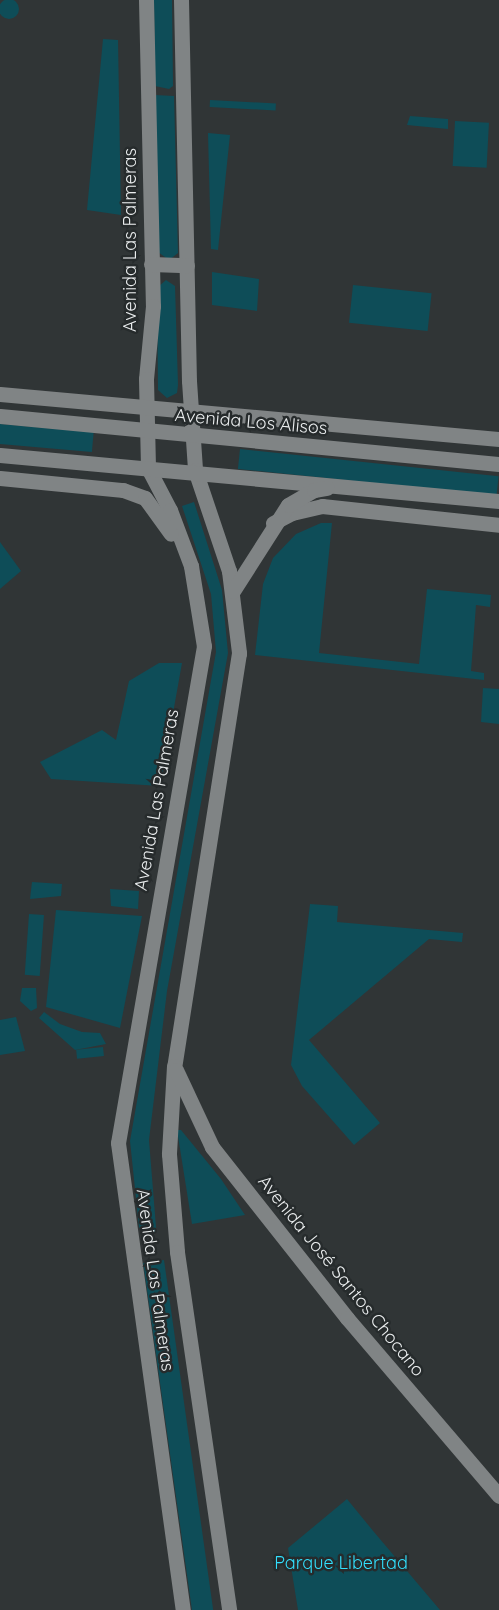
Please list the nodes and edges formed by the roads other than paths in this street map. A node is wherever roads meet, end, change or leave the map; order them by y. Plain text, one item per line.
1 (146, 0) edge
2 (181, 0) edge
3 (152, 264) junction
4 (187, 265) junction
5 (0, 394) edge
6 (146, 407) junction
7 (191, 412) junction
8 (0, 416) edge
9 (145, 431) junction
10 (193, 436) junction
11 (499, 439) edge
12 (0, 455) edge
13 (499, 464) edge
14 (148, 468) junction
15 (195, 470) junction
16 (0, 478) edge
17 (342, 486) junction
18 (499, 501) edge
19 (273, 523) junction
20 (499, 525) edge
21 (191, 566) junction
22 (233, 591) junction
23 (174, 1066) junction
24 (499, 1496) edge
25 (183, 1610) edge
26 (229, 1610) edge

1 - 3 main road, Avenida Las Palmeras
2 - 4 main road, Avenida Las Palmeras
3 - 4 main road
3 - 6 main road, Avenida Las Palmeras
4 - 7 main road, Avenida Las Palmeras
5 - 6 main road, Avenida Los Alisos
6 - 7 main road, Avenida Los Alisos
6 - 9 main road, Avenida Las Palmeras
7 - 10 main road, Avenida Las Palmeras
7 - 11 main road, Avenida Los Alisos
8 - 9 main road, Avenida Los Alisos
9 - 10 main road, Avenida Los Alisos
9 - 14 main road, Avenida Las Palmeras
10 - 13 main road, Avenida Los Alisos
10 - 15 main road, Avenida Las Palmeras
12 - 14 main road
14 - 15 main road
14 - 21 main road, Avenida Las Palmeras
15 - 17 main road
15 - 22 main road, Avenida Las Palmeras
16 - 21 main road
17 - 18 main road
17 - 19 main road
19 - 20 main road
19 - 22 main road
21 - 25 main road, Avenida Las Palmeras
22 - 23 main road, Avenida Las Palmeras
23 - 24 main road, Avenida José Santos Chocano
23 - 26 main road, Avenida Las Palmeras

